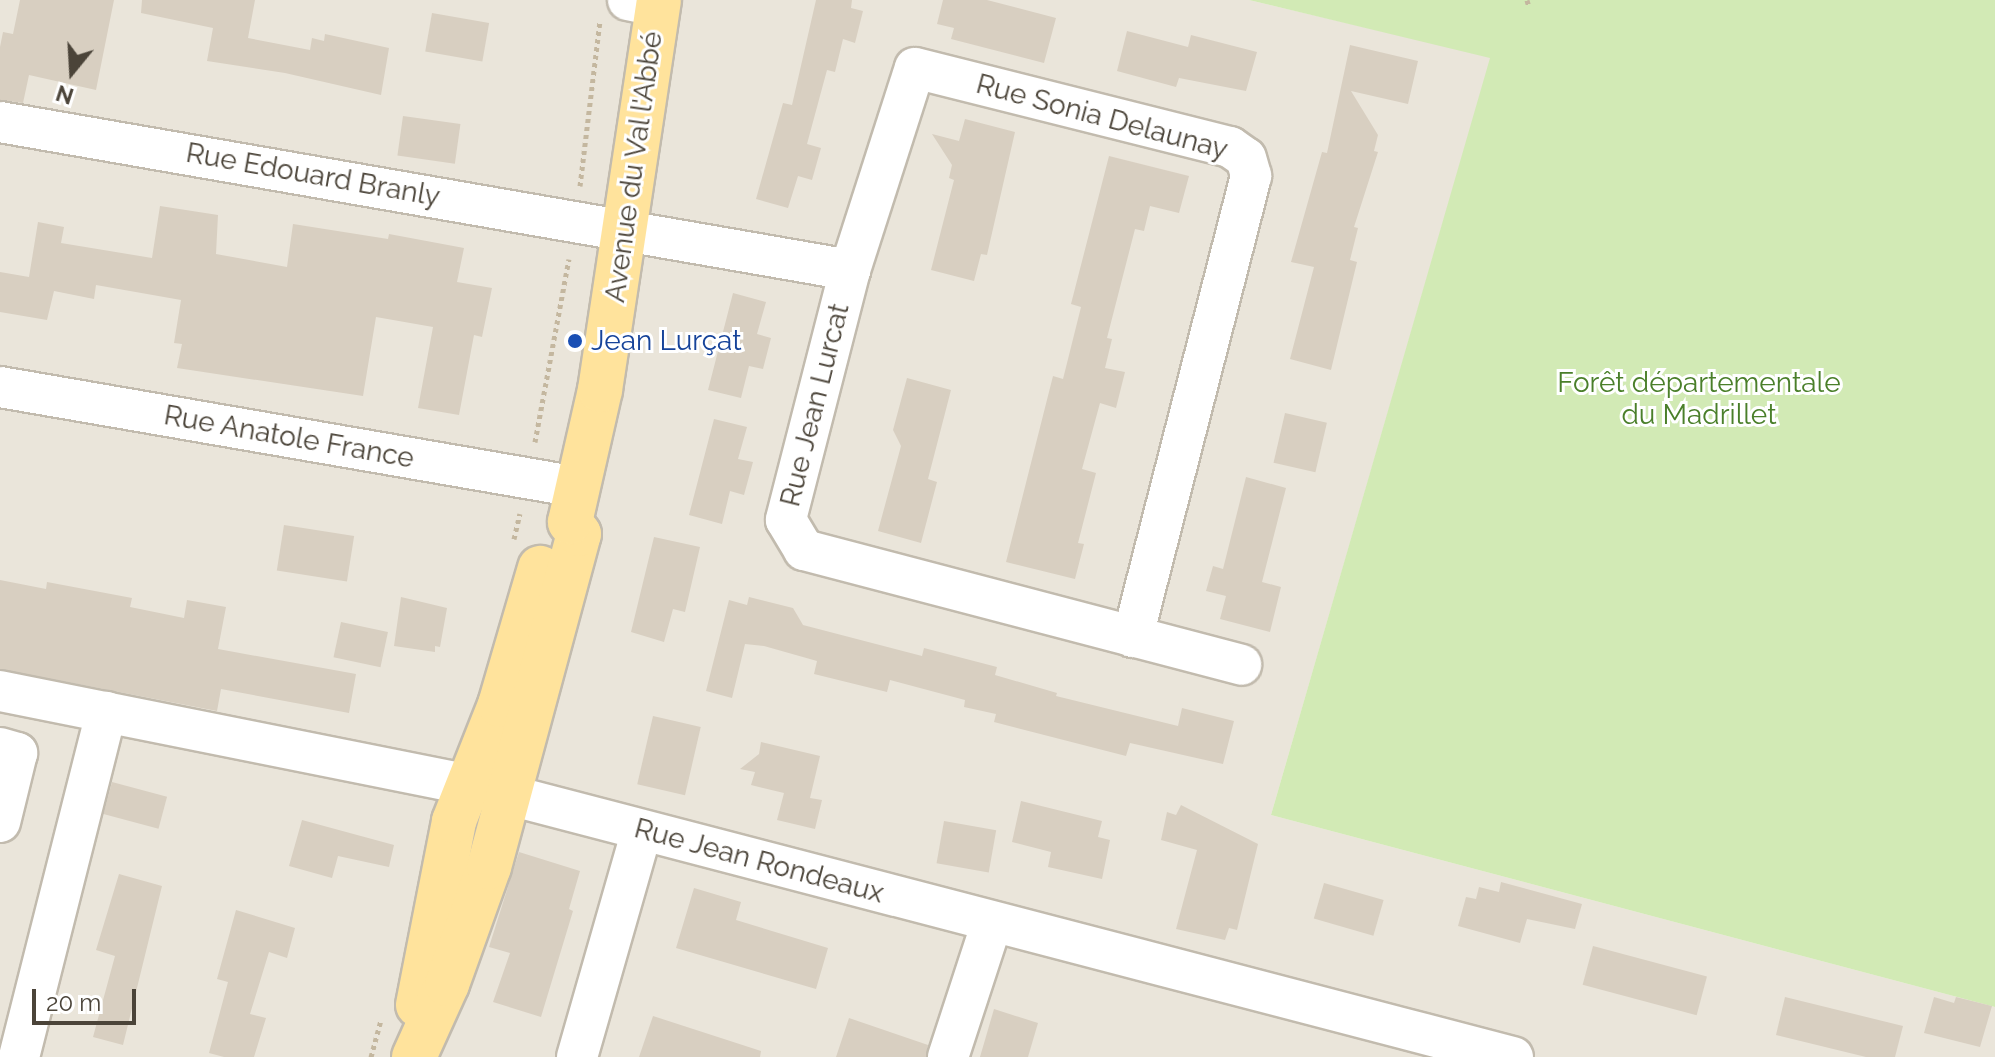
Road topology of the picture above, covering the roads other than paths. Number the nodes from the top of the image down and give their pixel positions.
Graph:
1 (648, 2) edge
2 (0, 122) edge
3 (626, 230) junction
4 (850, 270) junction
5 (0, 387) edge
6 (574, 504) junction
7 (1133, 637) junction
8 (1241, 665) dead end
9 (0, 691) edge
10 (106, 712) junction
11 (0, 748) edge
12 (467, 784) junction
13 (511, 796) junction
14 (0, 822) edge
15 (642, 831) junction
16 (992, 922) junction
17 (1460, 1050) edge
18 (415, 1054) edge
19 (19, 1057) edge
20 (577, 1057) edge
21 (948, 1057) edge
22 (1513, 1057) edge

1 - 3 main road, Avenue du Val l'Abbé
2 - 3 street, Rue Edouard Branly
3 - 4 street, Rue Jean Lurcat
3 - 6 main road, Avenue du Val l'Abbé
4 - 7 street, Rue Jean Lurcat
4 - 7 street, Rue Sonia Delaunay
5 - 6 street, Rue Anatole France
6 - 12 main road, Avenue du Val l'Abbé
6 - 13 main road, Avenue du Val l'Abbé
7 - 8 street, Rue Jean Lurcat
9 - 10 street, Rue Jean Rondeaux
10 - 12 street, Rue Jean Rondeaux
10 - 19 street
11 - 14 street
12 - 13 street, Rue Jean Rondeaux
12 - 18 main road
13 - 15 street, Rue Jean Rondeaux
13 - 18 main road
15 - 16 street, Rue Jean Rondeaux
15 - 20 street
16 - 17 street, Rue Jean Rondeaux
16 - 21 street
17 - 22 street, Rue Jean Rondeaux

